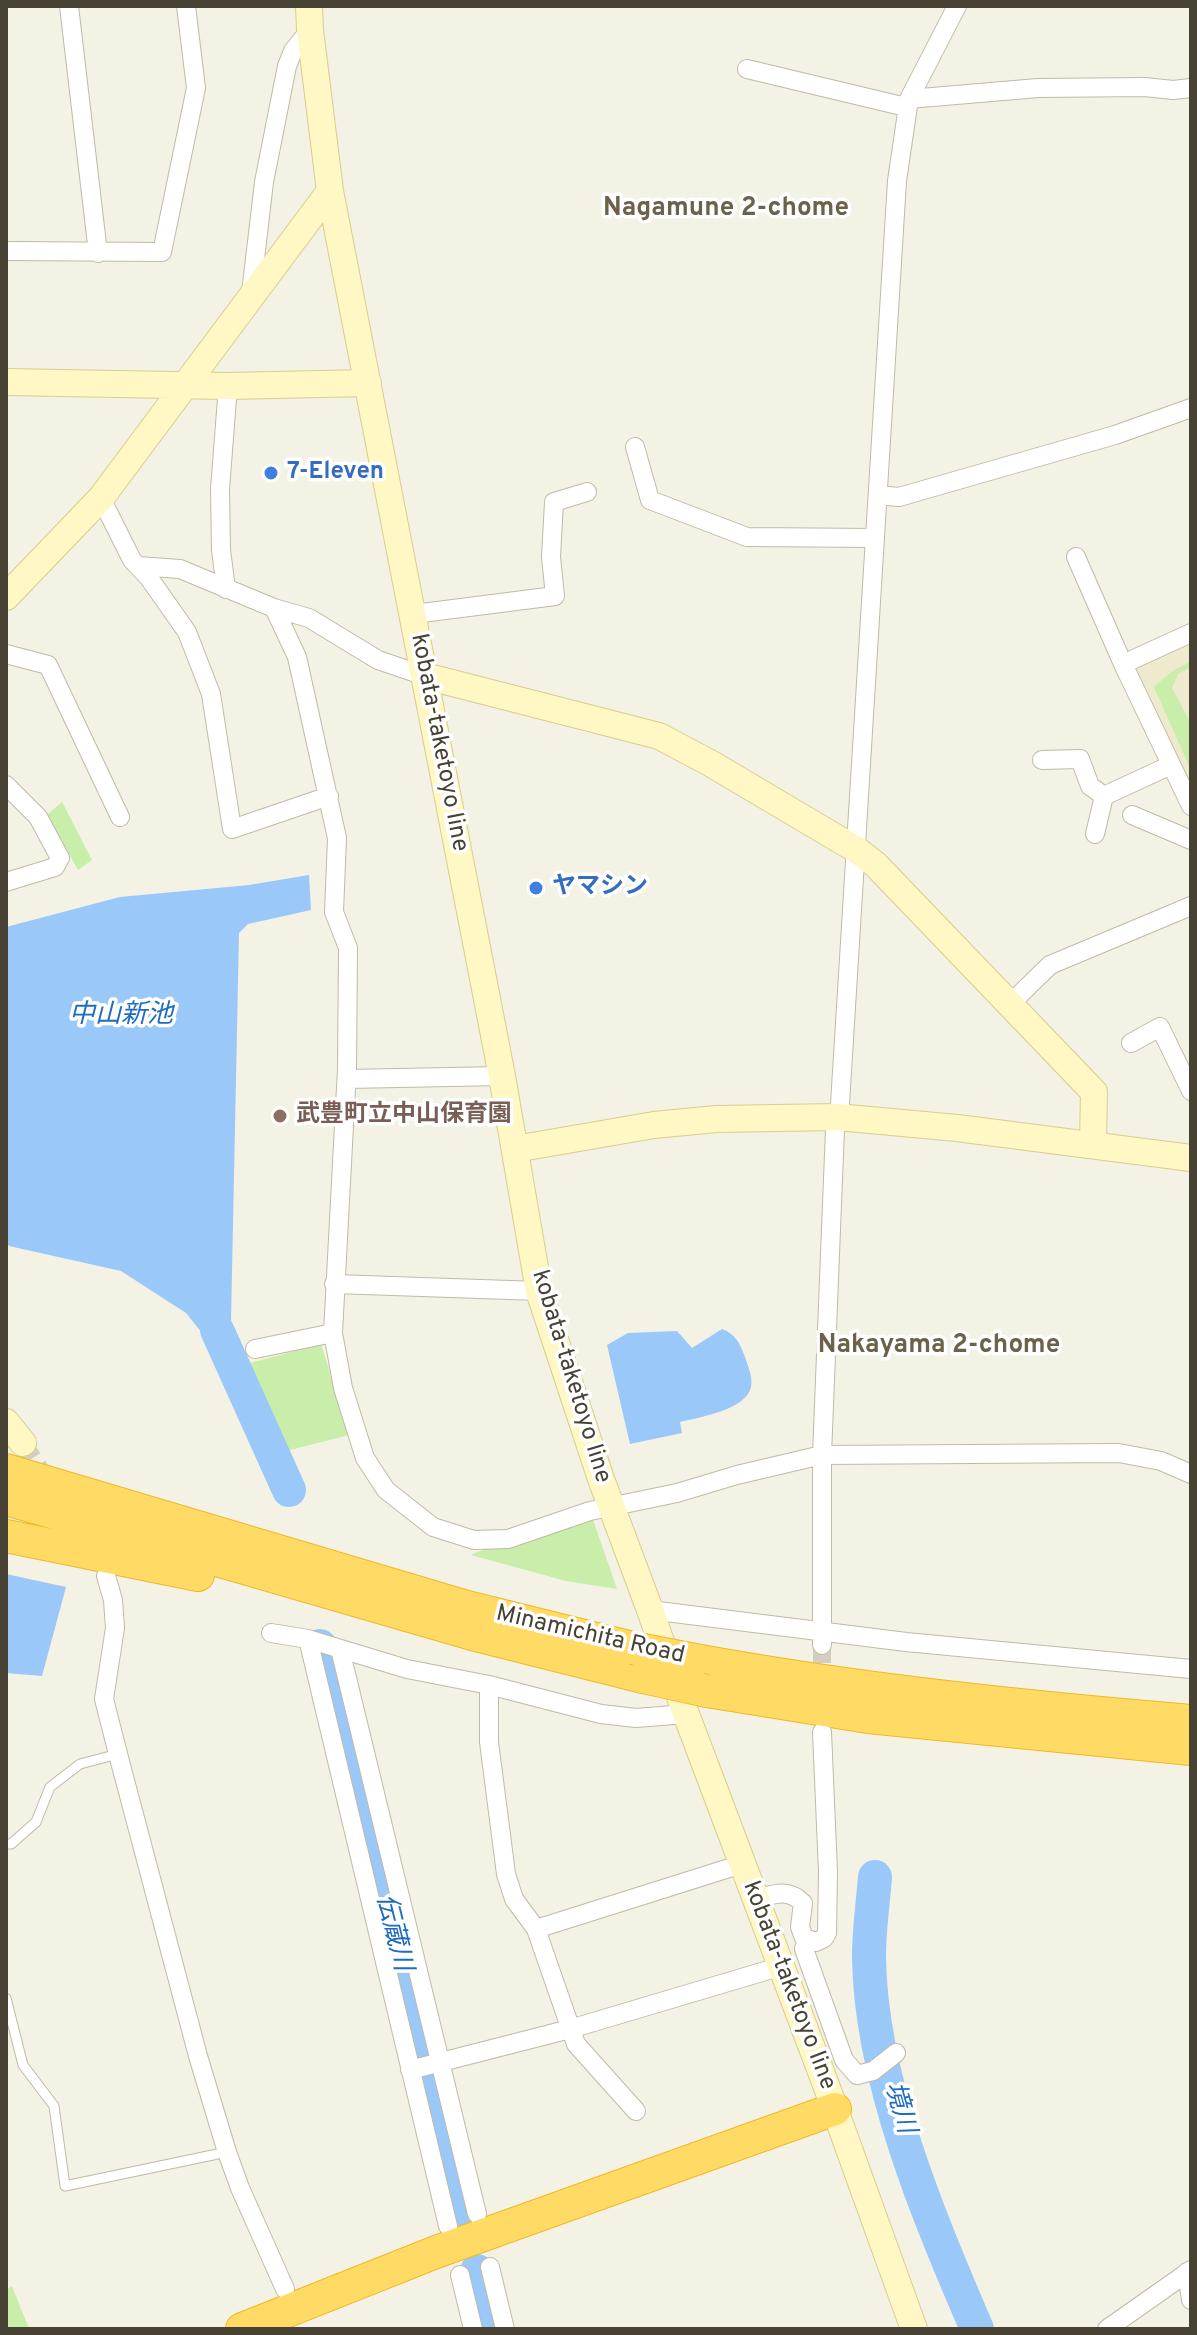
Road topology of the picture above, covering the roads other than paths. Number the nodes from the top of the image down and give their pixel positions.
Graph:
1 (69, 6) edge
2 (186, 6) edge
3 (957, 6) edge
4 (309, 18) edge
5 (747, 69) dead end
6 (1191, 88) edge
7 (908, 103) junction
8 (330, 191) junction
9 (6, 251) edge
10 (98, 253) junction
11 (250, 301) junction
12 (6, 382) edge
13 (368, 383) junction
14 (184, 385) junction
15 (228, 386) junction
16 (1191, 408) edge
17 (635, 447) dead end
18 (587, 492) dead end
19 (878, 495) junction
20 (101, 498) junction
21 (875, 538) junction
22 (1076, 557) dead end
23 (138, 566) junction
24 (226, 589) junction
25 (6, 597) edge
26 (274, 608) junction
27 (414, 614) junction
28 (1191, 633) edge
29 (6, 654) edge
30 (1123, 664) junction
31 (425, 676) junction
32 (1042, 760) dead end
33 (1171, 765) junction
34 (6, 785) edge
35 (329, 796) junction
36 (1104, 796) junction
37 (1191, 806) edge
38 (1132, 815) dead end
39 (120, 817) dead end
40 (1095, 834) dead end
41 (1191, 840) edge
42 (857, 850) junction
43 (6, 882) edge
44 (1191, 906) edge
45 (1010, 1004) junction
46 (1131, 1043) dead end
47 (502, 1076) junction
48 (347, 1079) junction
49 (1191, 1091) edge
50 (837, 1117) junction
51 (1093, 1144) junction
52 (515, 1149) junction
53 (1191, 1158) edge
54 (334, 1284) junction
55 (539, 1291) junction
56 (333, 1333) junction
57 (255, 1349) dead end
58 (6, 1422) edge
59 (15, 1450) edge
60 (822, 1455) junction
61 (6, 1470) edge
62 (1191, 1474) edge
63 (6, 1499) edge
64 (611, 1506) junction
65 (6, 1536) edge
66 (234, 1536) junction
67 (106, 1576) dead end
68 (650, 1610) junction
69 (424, 1620) junction
70 (271, 1633) dead end
71 (822, 1638) junction
72 (308, 1640) junction
73 (339, 1649) junction
74 (638, 1663) junction
75 (1191, 1669) edge
76 (489, 1685) junction
77 (696, 1702) junction
78 (1191, 1721) edge
79 (822, 1732) dead end
80 (1191, 1749) edge
81 (118, 1754) junction
82 (6, 1844) edge
83 (742, 1864) junction
84 (756, 1899) junction
85 (536, 1929) junction
86 (807, 1941) junction
87 (782, 1966) junction
88 (6, 1998) edge
89 (570, 2029) junction
90 (896, 2053) dead end
91 (440, 2062) junction
92 (410, 2070) junction
93 (636, 2111) dead end
94 (838, 2118) junction
95 (227, 2152) junction
96 (477, 2214) dead end
97 (448, 2226) dead end
98 (490, 2267) dead end
99 (1189, 2271) edge
100 (460, 2275) dead end
101 (285, 2289) dead end
102 (1191, 2300) edge
103 (242, 2329) edge
104 (284, 2329) edge
105 (473, 2329) edge
106 (505, 2329) edge
107 (914, 2329) edge
108 (1107, 2329) edge

1 - 10 street
2 - 10 street
3 - 7 street
4 - 8 street, kobata-taketoyo line
4 - 11 street
5 - 7 street
6 - 7 street
7 - 19 street
8 - 11 street
8 - 13 street, kobata-taketoyo line
9 - 10 street
11 - 14 street
12 - 14 street
13 - 15 street
13 - 27 street, kobata-taketoyo line
14 - 15 street
14 - 20 street
15 - 24 street
16 - 19 street
17 - 21 street
18 - 27 street
19 - 21 street
20 - 23 street
20 - 25 street
21 - 42 street
22 - 30 street
23 - 24 street
23 - 35 street
24 - 26 street
26 - 31 street
26 - 35 street
27 - 31 street, kobata-taketoyo line
28 - 30 street
29 - 39 street
30 - 33 street
31 - 42 street
31 - 47 street, kobata-taketoyo line
32 - 36 street
33 - 36 street
33 - 37 street
34 - 43 street
35 - 48 street
36 - 40 street
38 - 41 street
42 - 45 street
42 - 50 street
44 - 45 street
45 - 51 street
46 - 49 street
47 - 48 street
47 - 52 street, kobata-taketoyo line
48 - 54 street
50 - 51 street
50 - 52 street
50 - 60 street
51 - 53 street
52 - 55 street, kobata-taketoyo line
54 - 55 street
54 - 56 street
55 - 64 street, kobata-taketoyo line
56 - 57 street
56 - 64 street
58 - 59 street
59 - 66 highway
60 - 62 street
60 - 64 street
60 - 71 street
61 - 66 highway, Minamichita Road
63 - 69 highway, Minamichita Road
64 - 68 street, kobata-taketoyo line
65 - 69 highway
66 - 74 highway, Minamichita Road
67 - 81 street
68 - 71 street
68 - 77 street, kobata-taketoyo line
69 - 74 highway, Minamichita Road
70 - 72 street
71 - 75 street
72 - 73 street
72 - 92 street
73 - 76 street
73 - 91 street
74 - 77 highway, Minamichita Road, bridge
74 - 78 highway, Minamichita Road, bridge
76 - 77 street
76 - 85 street
77 - 80 highway, Minamichita Road
77 - 83 street, kobata-taketoyo line
79 - 86 street
81 - 82 lane
81 - 95 street
83 - 84 street, kobata-taketoyo line
83 - 85 street
84 - 86 street
84 - 87 street, kobata-taketoyo line
85 - 89 street
86 - 90 street
87 - 89 street
87 - 94 street, kobata-taketoyo line
88 - 95 lane
89 - 91 street
89 - 93 street
91 - 92 street
91 - 96 street
92 - 97 street
94 - 103 highway
94 - 104 highway
94 - 107 street, kobata-taketoyo line
95 - 101 street
98 - 106 street
99 - 102 street
99 - 108 street
100 - 105 street

